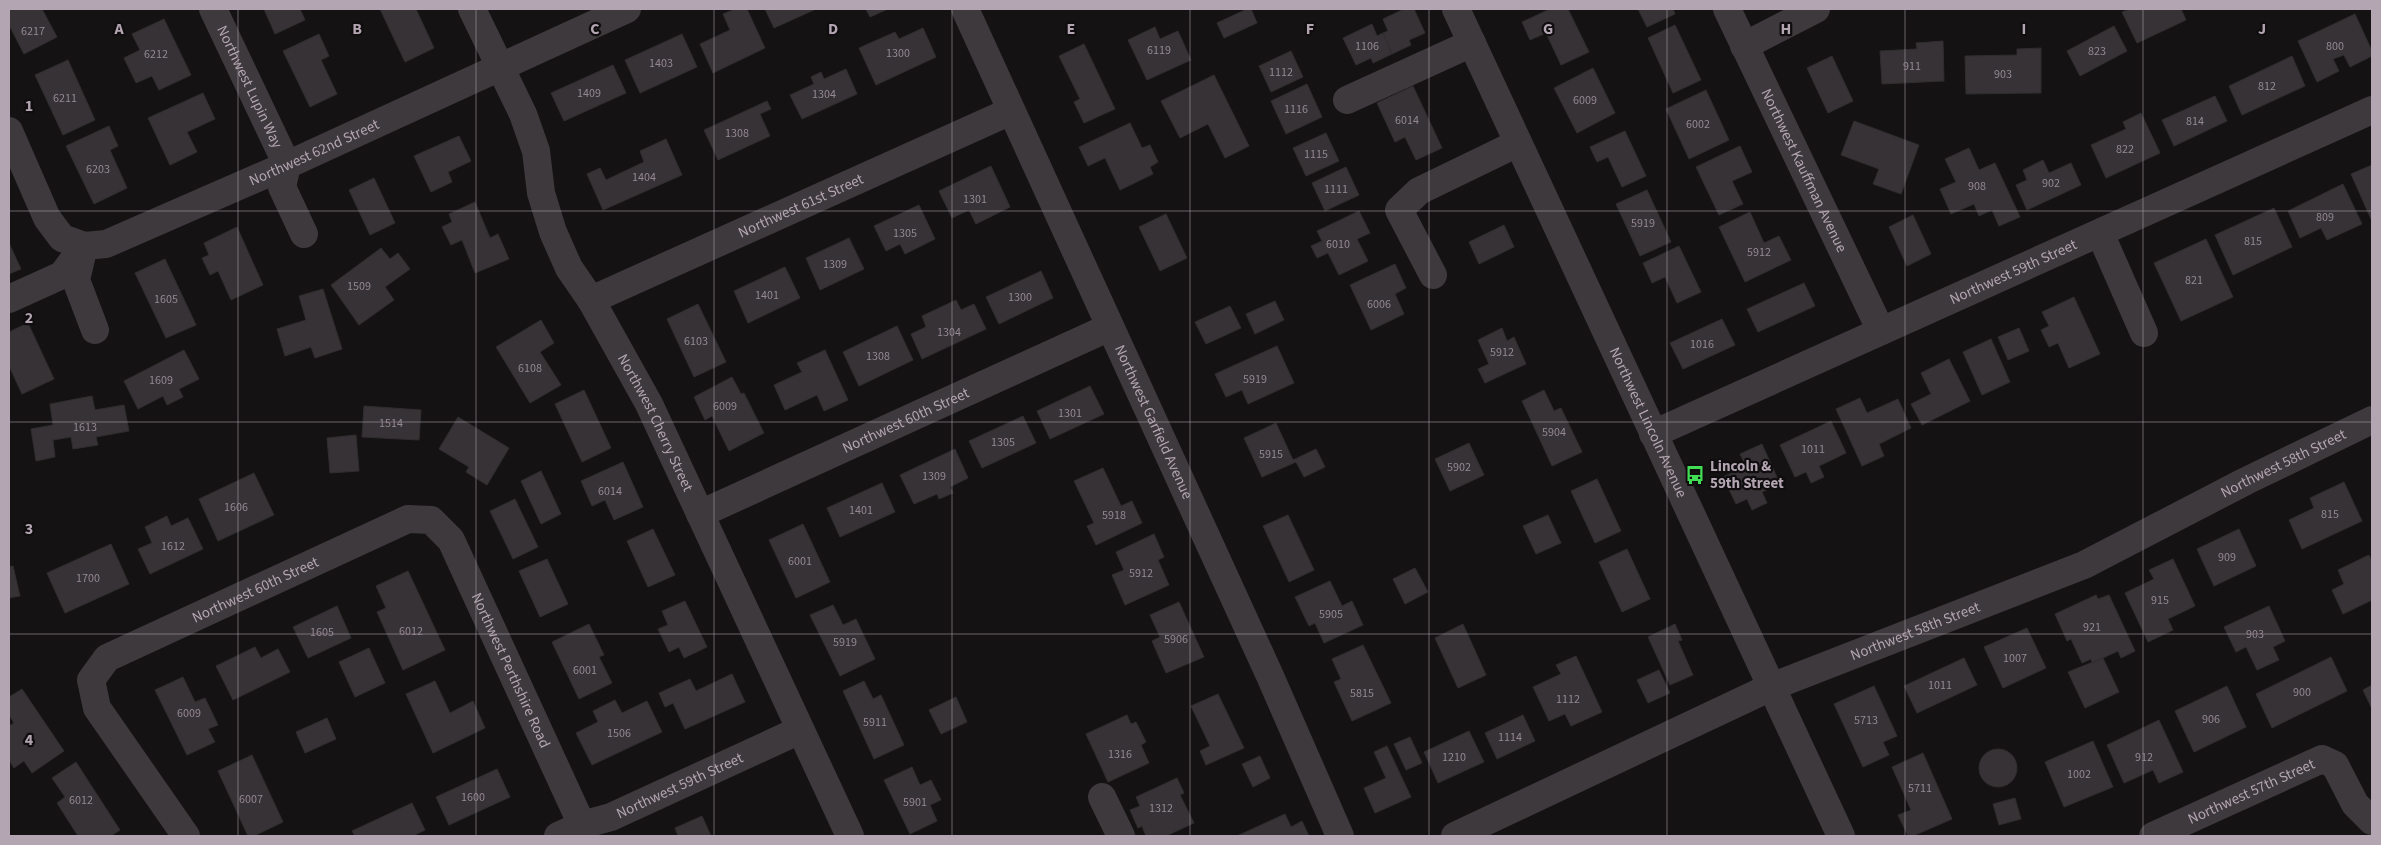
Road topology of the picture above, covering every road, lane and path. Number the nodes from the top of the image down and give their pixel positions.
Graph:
1 (213, 9) edge
2 (472, 9) edge
3 (627, 9) edge
4 (965, 9) edge
5 (1456, 9) edge
6 (1727, 9) edge
7 (1816, 9) edge
8 (1472, 43) junction
9 (1744, 46) junction
10 (500, 68) junction
11 (1347, 100) dead end
12 (2372, 110) edge
13 (1011, 112) junction
14 (9, 131) edge
15 (1518, 143) junction
16 (15, 160) edge
17 (287, 165) junction
18 (2100, 233) junction
19 (304, 234) dead end
20 (84, 246) junction
21 (1433, 275) dead end
22 (9, 298) edge
23 (591, 300) junction
24 (1110, 327) junction
25 (95, 330) dead end
26 (1881, 331) junction
27 (2144, 333) dead end
28 (2372, 420) edge
29 (1653, 434) junction
30 (700, 514) junction
31 (431, 520) joint
32 (1771, 687) junction
33 (800, 730) junction
34 (1102, 797) dead end
35 (2372, 821) edge
36 (615, 826) edge
37 (2191, 828) edge
38 (570, 831) edge
39 (186, 836) edge
40 (850, 836) edge
41 (1121, 836) edge
42 (1340, 836) edge
43 (1455, 836) edge
44 (1841, 836) edge
45 (2153, 836) edge

1 - 17 street, Northwest Lupin Way
2 - 10 street, Northwest Cherry Street
3 - 10 street, Northwest 62nd Street
4 - 13 street, Northwest Garfield Avenue
5 - 8 street, Northwest Lincoln Avenue
6 - 9 street, Northwest Kauffman Avenue
7 - 9 street
8 - 11 street
8 - 15 street, Northwest Lincoln Avenue
9 - 26 street, Northwest Kauffman Avenue
10 - 17 street, Northwest 62nd Street
10 - 23 street, Northwest Cherry Street
12 - 18 street, Northwest 59th Street
13 - 23 street, Northwest 61st Street
13 - 24 street, Northwest Garfield Avenue
14 - 16 street
15 - 21 street
15 - 29 street, Northwest Lincoln Avenue
16 - 20 street
17 - 19 street
17 - 20 street, Northwest 62nd Street
18 - 26 street, Northwest 59th Street
18 - 27 street
20 - 22 street
20 - 25 street
23 - 30 street, Northwest Cherry Street
24 - 30 street, Northwest 60th Street
24 - 42 street, Northwest Garfield Avenue
26 - 29 street, Northwest 59th Street
28 - 32 street, Northwest 58th Street
29 - 32 street, Northwest Lincoln Avenue
30 - 33 street, Northwest Cherry Street
31 - 38 street, Northwest Perthshire Road
31 - 39 street, Northwest 60th Street
32 - 43 street, Northwest 58th Street
32 - 44 street, Northwest Lincoln Avenue
33 - 36 street, Northwest 59th Street
33 - 40 street, Northwest Cherry Street
34 - 41 street
35 - 37 street, Northwest 57th Street
36 - 38 street, Northwest 59th Street
37 - 45 street, Northwest 57th Street

